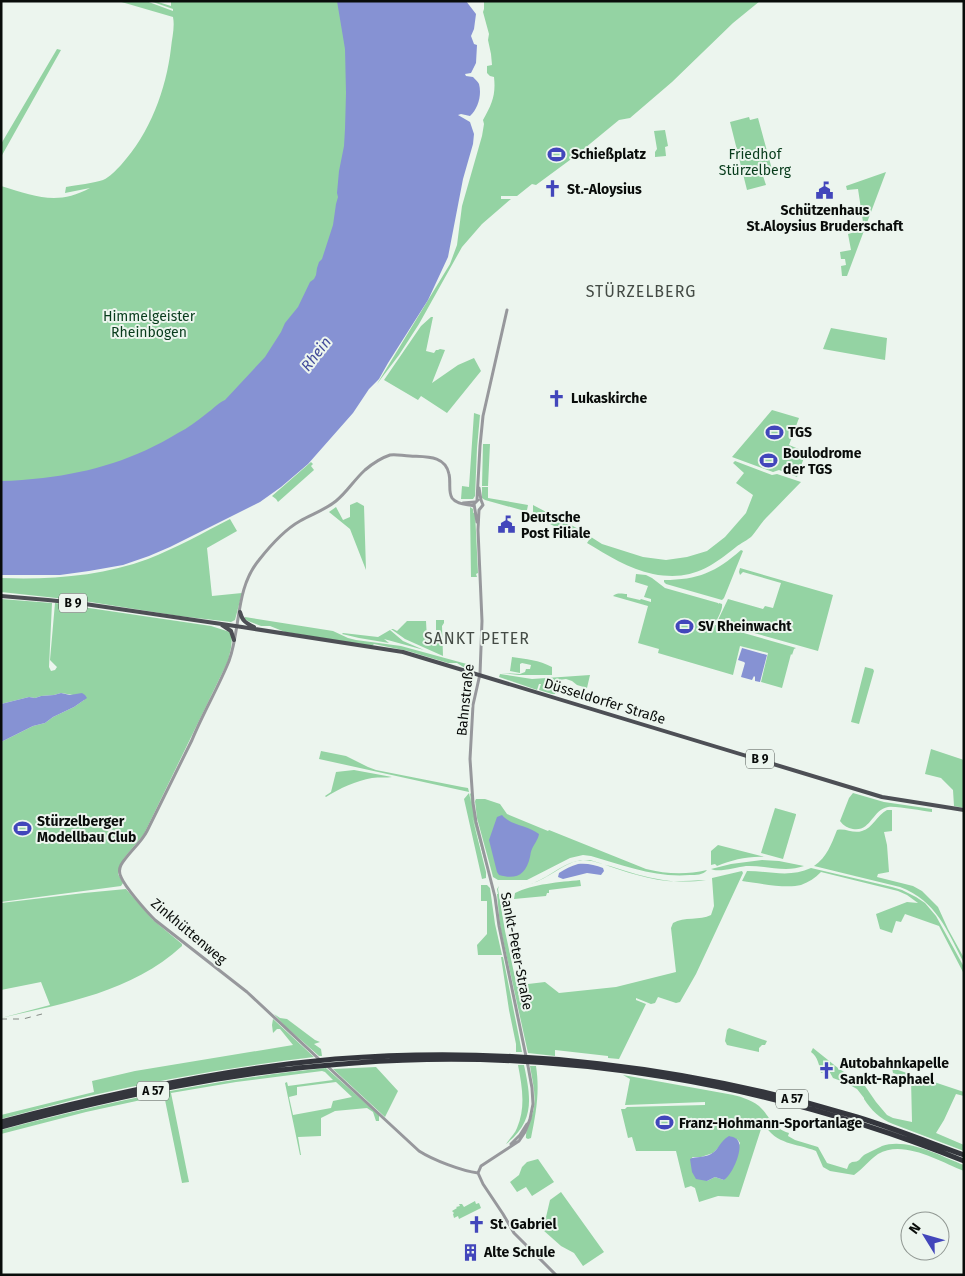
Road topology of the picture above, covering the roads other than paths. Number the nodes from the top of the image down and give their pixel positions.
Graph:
1 (507, 310) dead end
2 (477, 504) junction
3 (1, 596) edge
4 (240, 612) junction
5 (217, 623) junction
6 (237, 626) junction
7 (259, 629) junction
8 (234, 640) junction
9 (480, 674) junction
10 (472, 788) joint
11 (964, 810) edge
12 (1, 1122) edge
13 (1, 1127) edge
14 (964, 1155) edge
15 (964, 1161) edge
16 (478, 1172) junction
17 (556, 1275) edge

1 - 2 street, Bahnstraße
2 - 4 street, Zinkhüttenweg
2 - 9 street, Bahnstraße
3 - 5 main road, B 9
4 - 6 street, Zinkhüttenweg
4 - 7 main road
5 - 6 main road, B 9
5 - 8 main road
6 - 7 main road, Düsseldorfer Straße / B 9
6 - 8 street, Zinkhüttenweg
7 - 9 main road, Düsseldorfer Straße / B 9
8 - 16 street, Zinkhüttenweg
9 - 10 street, Bahnstraße
9 - 11 main road, Düsseldorfer Straße / B 9
10 - 16 street, Sankt-Peter-Straße
12 - 14 highway, A 57
13 - 15 highway, A 57
16 - 17 street

